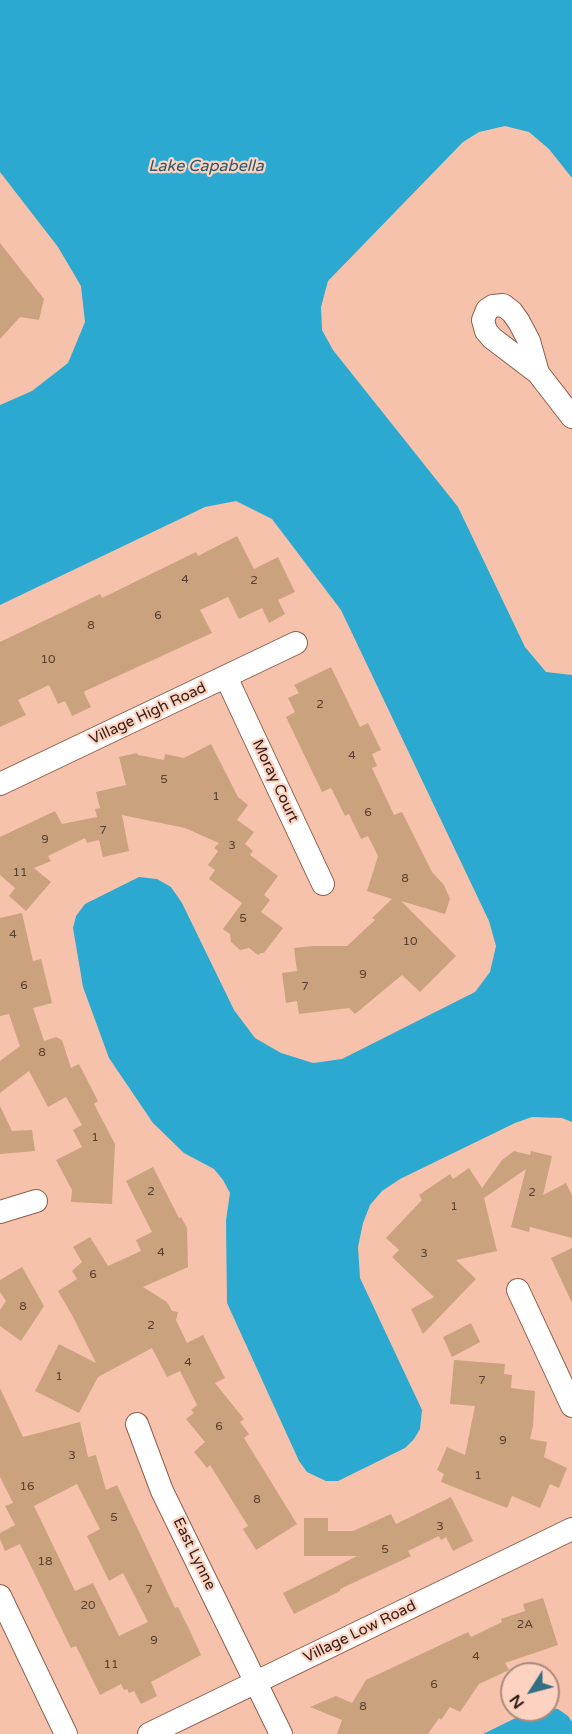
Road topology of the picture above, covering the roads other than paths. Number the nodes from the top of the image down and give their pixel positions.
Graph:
1 (538, 373) dead end
2 (572, 417) edge
3 (296, 643) dead end
4 (226, 677) junction
5 (0, 784) edge
6 (323, 884) dead end
7 (36, 1201) dead end
8 (0, 1212) edge
9 (518, 1290) dead end
10 (572, 1406) edge
11 (137, 1424) dead end
12 (572, 1529) edge
13 (0, 1596) edge
14 (256, 1683) junction
15 (66, 1734) edge
16 (148, 1734) edge
17 (281, 1734) edge

1 - 2 street
3 - 4 street, Village High Road
4 - 5 street, Village High Road
4 - 6 street, Moray Court
7 - 8 street
9 - 10 street
11 - 14 street, East Lynne
12 - 14 street, Village Low Road
13 - 15 street
14 - 16 street, Village Low Road
14 - 17 street, East Lynne

